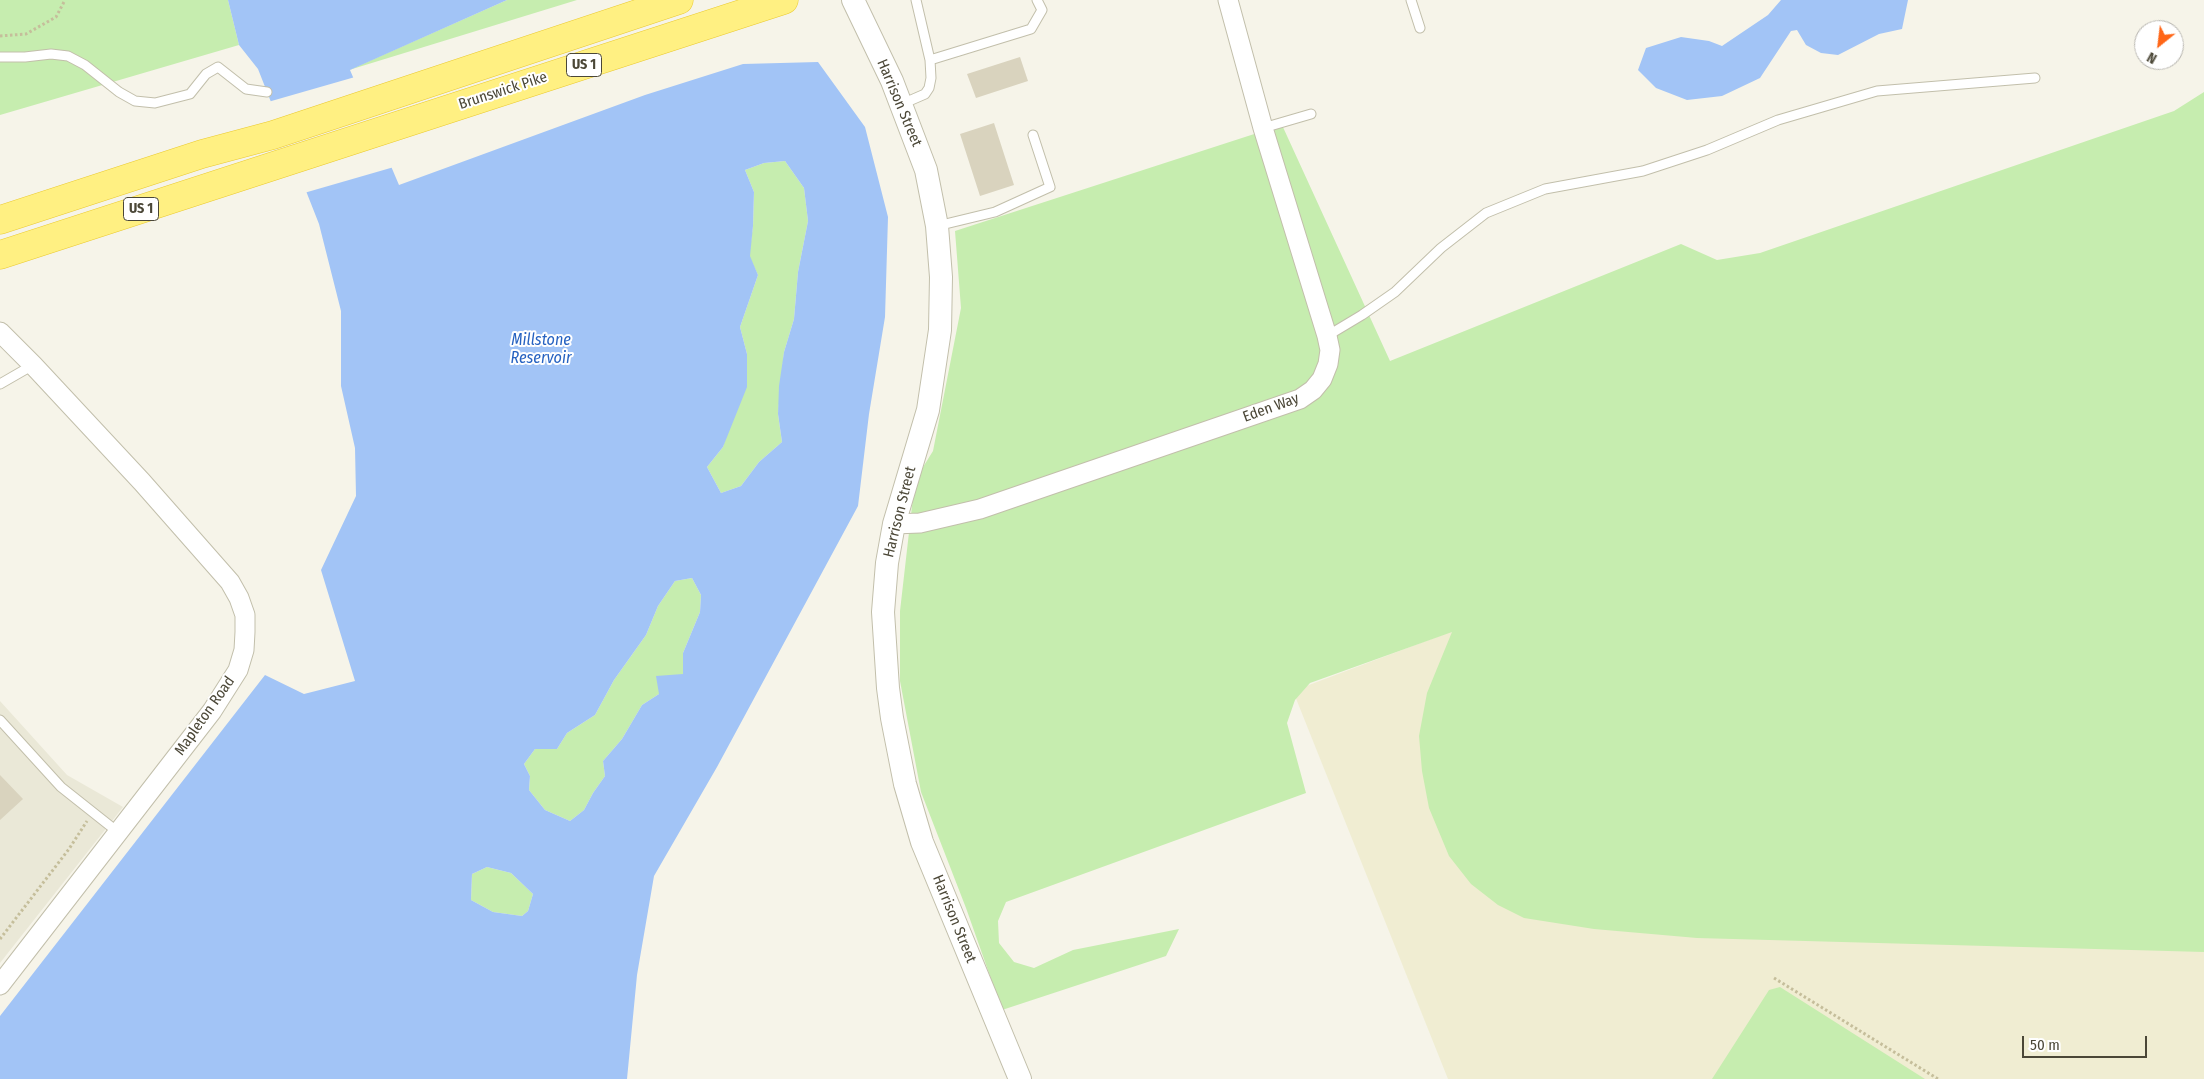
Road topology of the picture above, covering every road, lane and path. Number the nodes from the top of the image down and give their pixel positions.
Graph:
1 (66, 0) edge
2 (679, 0) edge
3 (784, 0) edge
4 (853, 0) edge
5 (916, 0) edge
6 (1037, 0) edge
7 (1228, 0) edge
8 (1411, 0) edge
9 (1420, 28) dead end
10 (0, 36) edge
11 (0, 57) edge
12 (930, 60) junction
13 (2035, 78) dead end
14 (267, 92) dead end
15 (901, 104) junction
16 (1311, 114) dead end
17 (1263, 128) junction
18 (1033, 135) dead end
19 (0, 220) edge
20 (937, 226) junction
21 (11, 251) edge
22 (0, 272) edge
23 (0, 332) edge
24 (1327, 336) junction
25 (34, 364) junction
26 (0, 384) edge
27 (894, 524) junction
28 (0, 720) edge
29 (91, 811) junction
30 (119, 833) junction
31 (0, 939) edge
32 (1774, 978) dead end
33 (0, 985) edge
34 (1020, 1079) edge
35 (1938, 1079) edge

1 - 10 path
2 - 19 highway, Brunswick Pike / US 1
3 - 21 highway, Brunswick Pike / US 1
4 - 15 street, Harrison Street
5 - 12 lane
6 - 12 lane
7 - 17 street, Eden Way
8 - 9 lane
11 - 14 lane
12 - 15 lane
13 - 24 lane
15 - 20 street, Harrison Street
16 - 17 lane
17 - 24 street, Eden Way
18 - 20 lane
20 - 27 street, Harrison Street
21 - 22 highway
23 - 25 street, Mapleton Road
24 - 27 street, Eden Way
25 - 26 lane
25 - 30 street, Mapleton Road
27 - 34 street, Harrison Street
28 - 29 lane
29 - 30 lane
29 - 31 path
30 - 33 street, Mapleton Road
32 - 35 path

